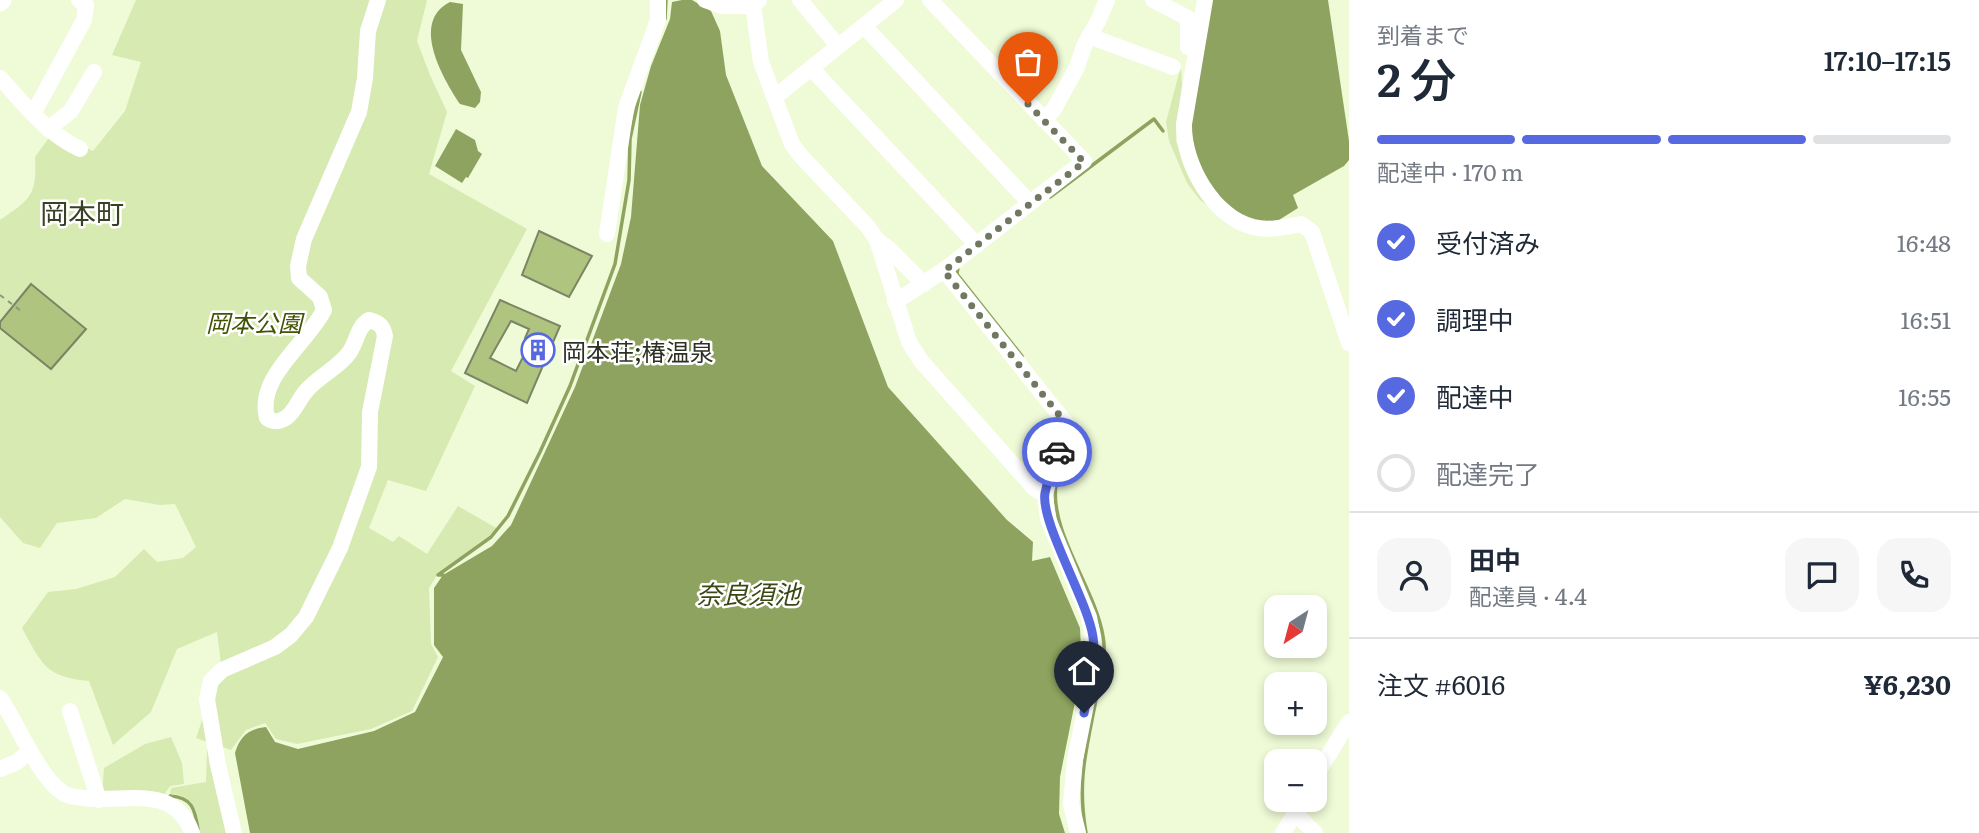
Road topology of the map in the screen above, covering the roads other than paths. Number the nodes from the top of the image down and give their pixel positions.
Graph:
1 (79, 0) edge
2 (378, 0) edge
3 (659, 0) edge
4 (705, 0) edge
5 (800, 0) edge
6 (896, 0) edge
7 (930, 0) edge
8 (1107, 0) edge
9 (1153, 0) edge
10 (1205, 0) edge
11 (756, 3) edge
12 (864, 26) junction
13 (1089, 36) junction
14 (838, 46) junction
15 (1173, 67) dead end
16 (811, 68) junction
17 (94, 72) dead end
18 (1191, 77) junction
19 (0, 78) edge
20 (774, 95) junction
21 (33, 114) junction
22 (1044, 120) junction
23 (48, 129) junction
24 (80, 149) dead end
25 (1030, 203) junction
26 (607, 234) dead end
27 (877, 240) junction
28 (977, 245) junction
29 (944, 271) junction
30 (924, 284) junction
31 (895, 302) junction
32 (1349, 343) edge
33 (1045, 495) junction
34 (0, 698) edge
35 (70, 711) dead end
36 (1349, 722) edge
37 (30, 751) junction
38 (1327, 757) edge
39 (0, 769) edge
40 (99, 800) junction
41 (1297, 812) edge
42 (1303, 812) edge
43 (192, 833) edge
44 (234, 833) edge
45 (1078, 833) edge
46 (1283, 833) edge
47 (1315, 833) edge

1 - 21 street
2 - 44 street
3 - 26 street
4 - 11 street
5 - 14 street
6 - 12 street
7 - 22 street
8 - 13 street
9 - 18 street
10 - 18 street
11 - 20 street
12 - 14 street
12 - 25 street
13 - 15 street
13 - 22 street
14 - 16 street
16 - 20 street
16 - 28 street
17 - 23 street
18 - 32 street
19 - 21 street
20 - 27 street
21 - 23 street
22 - 25 street
23 - 24 street
25 - 28 street
27 - 30 street
27 - 31 street
28 - 29 street
29 - 30 street
29 - 33 street
30 - 31 street
31 - 33 street
33 - 45 street
34 - 37 street
35 - 40 street
36 - 38 street
37 - 39 street
37 - 40 street
40 - 43 street
41 - 46 street
42 - 47 street

